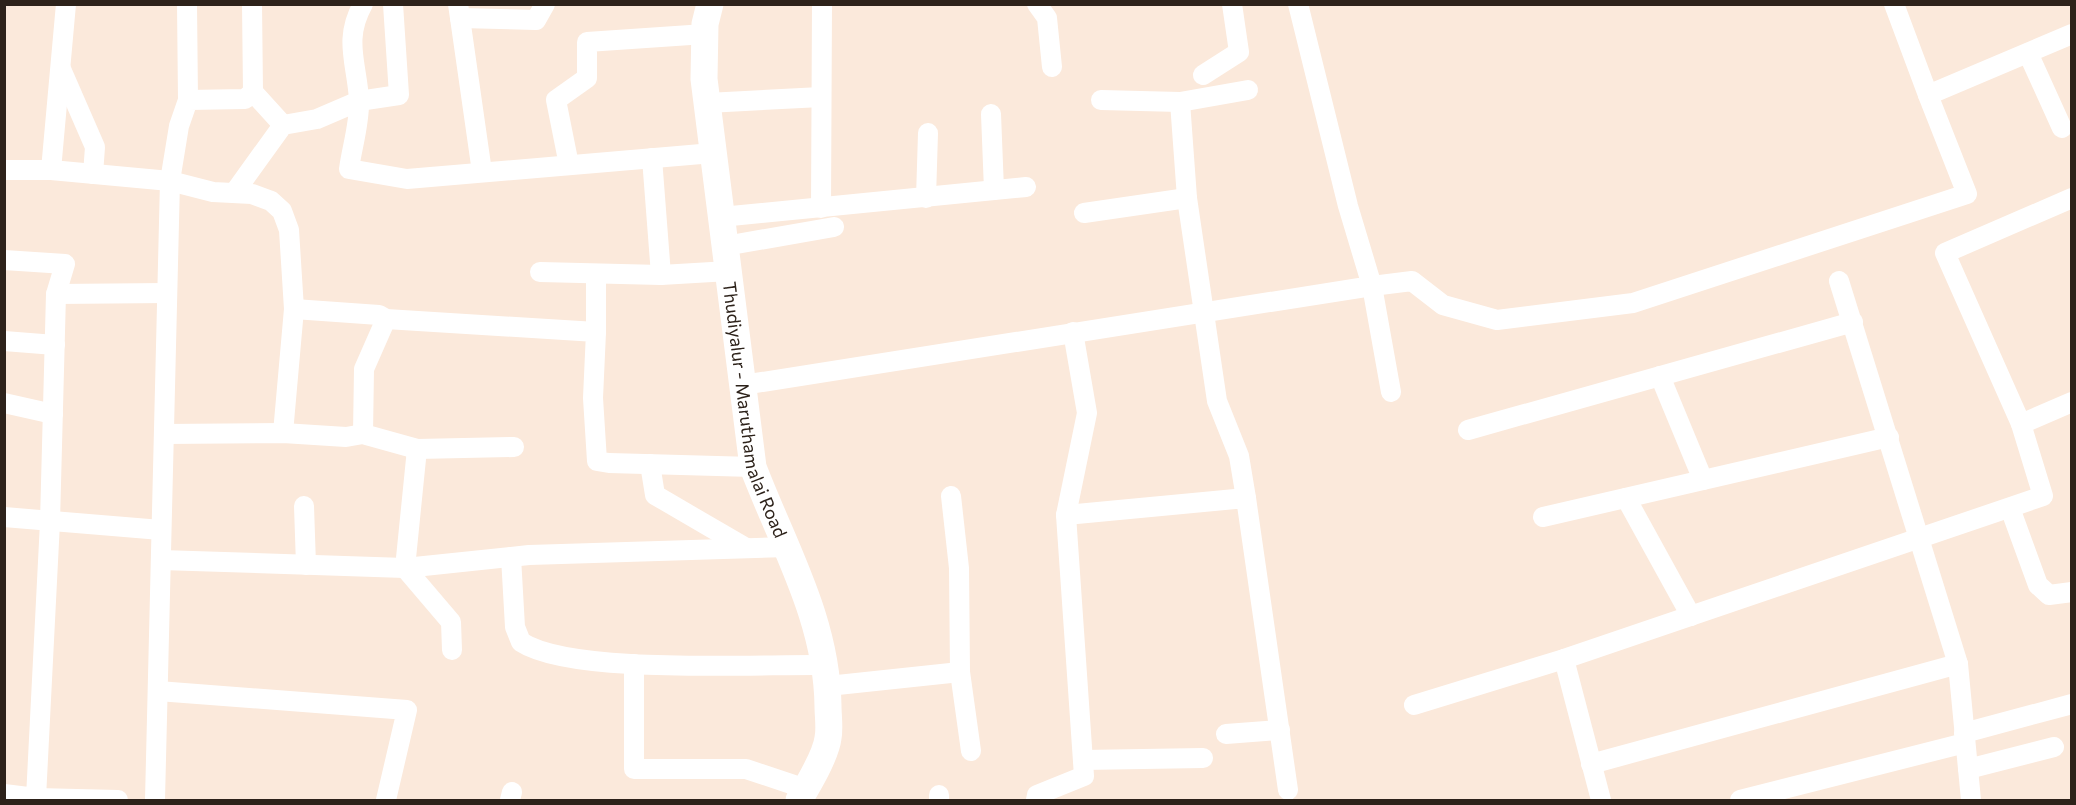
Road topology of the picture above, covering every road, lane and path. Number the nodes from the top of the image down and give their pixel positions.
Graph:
1 (66, 4) edge
2 (187, 4) edge
3 (252, 4) edge
4 (363, 4) edge
5 (393, 4) edge
6 (545, 4) edge
7 (710, 4) edge
8 (822, 4) edge
9 (1037, 4) edge
10 (1232, 4) edge
11 (1298, 4) edge
12 (1894, 4) edge
13 (459, 11) edge
14 (705, 34) junction
15 (2072, 34) edge
16 (2028, 53) junction
17 (60, 66) junction
18 (1052, 67) dead end
19 (1203, 75) dead end
20 (1248, 90) dead end
21 (253, 92) junction
22 (1928, 95) junction
23 (821, 97) junction
24 (188, 100) junction
25 (1101, 100) dead end
26 (359, 101) junction
27 (1180, 102) junction
28 (707, 103) junction
29 (991, 114) dead end
30 (283, 125) junction
31 (2062, 128) dead end
32 (928, 133) dead end
33 (714, 153) junction
34 (652, 158) junction
35 (570, 165) junction
36 (4, 170) edge
37 (51, 170) junction
38 (482, 172) junction
39 (93, 174) junction
40 (170, 181) junction
41 (1026, 187) dead end
42 (994, 190) junction
43 (234, 193) junction
44 (926, 198) junction
45 (1187, 198) junction
46 (2072, 198) edge
47 (820, 208) junction
48 (1084, 213) dead end
49 (722, 217) junction
50 (834, 227) dead end
51 (727, 259) junction
52 (4, 260) edge
53 (540, 272) dead end
54 (596, 274) junction
55 (662, 275) junction
56 (1839, 280) dead end
57 (1372, 286) junction
58 (167, 293) junction
59 (56, 294) junction
60 (294, 309) junction
61 (1204, 312) junction
62 (386, 319) junction
63 (1853, 322) junction
64 (596, 332) junction
65 (1073, 332) junction
66 (4, 341) edge
67 (55, 345) junction
68 (1660, 376) junction
69 (743, 385) junction
70 (1390, 392) dead end
71 (2072, 402) edge
72 (4, 403) edge
73 (53, 414) junction
74 (2021, 424) junction
75 (1468, 430) dead end
76 (283, 433) junction
77 (164, 434) junction
78 (363, 434) junction
79 (1889, 437) junction
80 (514, 447) dead end
81 (417, 449) junction
82 (650, 464) junction
83 (753, 467) junction
84 (1703, 480) junction
85 (951, 496) dead end
86 (1246, 498) junction
87 (1626, 498) junction
88 (304, 506) dead end
89 (2010, 507) junction
90 (1066, 515) junction
91 (4, 517) edge
92 (1543, 518) dead end
93 (50, 522) junction
94 (161, 530) junction
95 (1921, 538) junction
96 (787, 547) junction
97 (746, 548) junction
98 (511, 557) junction
99 (161, 560) junction
100 (306, 565) junction
101 (405, 568) junction
102 (2072, 592) edge
103 (1691, 616) junction
104 (452, 650) dead end
105 (1564, 659) junction
106 (634, 663) junction
107 (1958, 663) junction
108 (960, 672) junction
109 (826, 675) junction
110 (158, 691) junction
111 (2072, 704) edge
112 (1414, 705) dead end
113 (1280, 730) junction
114 (1226, 734) dead end
115 (1965, 738) junction
116 (2054, 747) dead end
117 (970, 751) dead end
118 (1203, 758) dead end
119 (1083, 760) junction
120 (1592, 764) junction
121 (1968, 769) junction
122 (1288, 790) dead end
123 (4, 794) edge
124 (802, 795) edge
125 (36, 799) edge
126 (118, 801) edge
127 (155, 801) edge
128 (386, 801) edge
129 (1036, 801) edge
130 (1601, 801) edge
131 (1740, 801) edge
132 (1971, 801) edge

1 - 17 street
2 - 24 street
3 - 21 street
4 - 26 street
5 - 26 street
6 - 13 street
7 - 14 main road, Thudiyalur - Maruthamalai Road
8 - 23 street
9 - 18 street
10 - 19 street
11 - 57 street
12 - 22 street
13 - 38 street
14 - 28 main road, Thudiyalur - Maruthamalai Road
14 - 35 street
15 - 16 street
16 - 22 street
16 - 31 street
17 - 37 street
17 - 39 street
20 - 27 street
21 - 24 street
21 - 30 street
22 - 57 street
23 - 28 street
23 - 47 street
24 - 40 street
25 - 27 street
26 - 30 street
26 - 38 street
27 - 45 street
28 - 33 main road, Thudiyalur - Maruthamalai Road
29 - 42 street
30 - 43 street
32 - 44 street
33 - 34 street
33 - 49 main road, Thudiyalur - Maruthamalai Road
34 - 35 street
34 - 55 street
35 - 38 street
36 - 37 street
37 - 39 street
39 - 40 street
40 - 43 street
40 - 58 street
41 - 42 street
42 - 44 street
43 - 60 street
44 - 47 street
45 - 48 street
45 - 61 street
46 - 74 street
47 - 49 street
49 - 51 main road, Thudiyalur - Maruthamalai Road
50 - 51 street
51 - 55 street
51 - 69 main road, Thudiyalur - Maruthamalai Road
52 - 59 street
53 - 54 street
54 - 55 street
54 - 64 street
56 - 63 street
57 - 61 street
57 - 70 street
58 - 59 street
58 - 77 street
59 - 67 street
60 - 62 street
60 - 76 street
61 - 65 street
61 - 86 street
62 - 64 street
62 - 78 street
63 - 68 street
63 - 79 street
64 - 82 street
65 - 69 street
65 - 90 street
66 - 67 street
67 - 73 street
68 - 75 street
68 - 84 street
69 - 83 main road, Thudiyalur - Maruthamalai Road
71 - 74 street
72 - 73 street
73 - 93 street
74 - 89 street
76 - 77 street
76 - 78 street
77 - 94 street
78 - 81 street
79 - 84 street
79 - 95 street
80 - 81 street
81 - 101 street
82 - 83 street
82 - 97 street
83 - 96 main road, Thudiyalur - Maruthamalai Road
84 - 87 street
85 - 108 street
86 - 90 street
86 - 113 street
87 - 92 street
87 - 103 street
88 - 100 street
89 - 95 street
89 - 102 street
90 - 119 street
91 - 93 street
93 - 94 street
93 - 125 street
94 - 99 street
95 - 103 street
95 - 107 street
96 - 97 street
96 - 109 main road, Thudiyalur - Maruthamalai Road
97 - 98 street
98 - 101 street
98 - 106 street
99 - 100 street
99 - 110 street
100 - 101 street
101 - 104 street
103 - 105 street
105 - 112 street
105 - 120 street
106 - 109 street
106 - 124 street
107 - 115 street
107 - 120 street
108 - 109 street
108 - 117 street
109 - 124 main road, Thudiyalur - Maruthamalai Road
110 - 127 street
110 - 128 street
111 - 115 street
113 - 114 street
113 - 122 street
115 - 121 street
115 - 131 street
116 - 121 street
118 - 119 street
119 - 129 street
120 - 130 street
121 - 132 street
123 - 125 street
125 - 126 street

